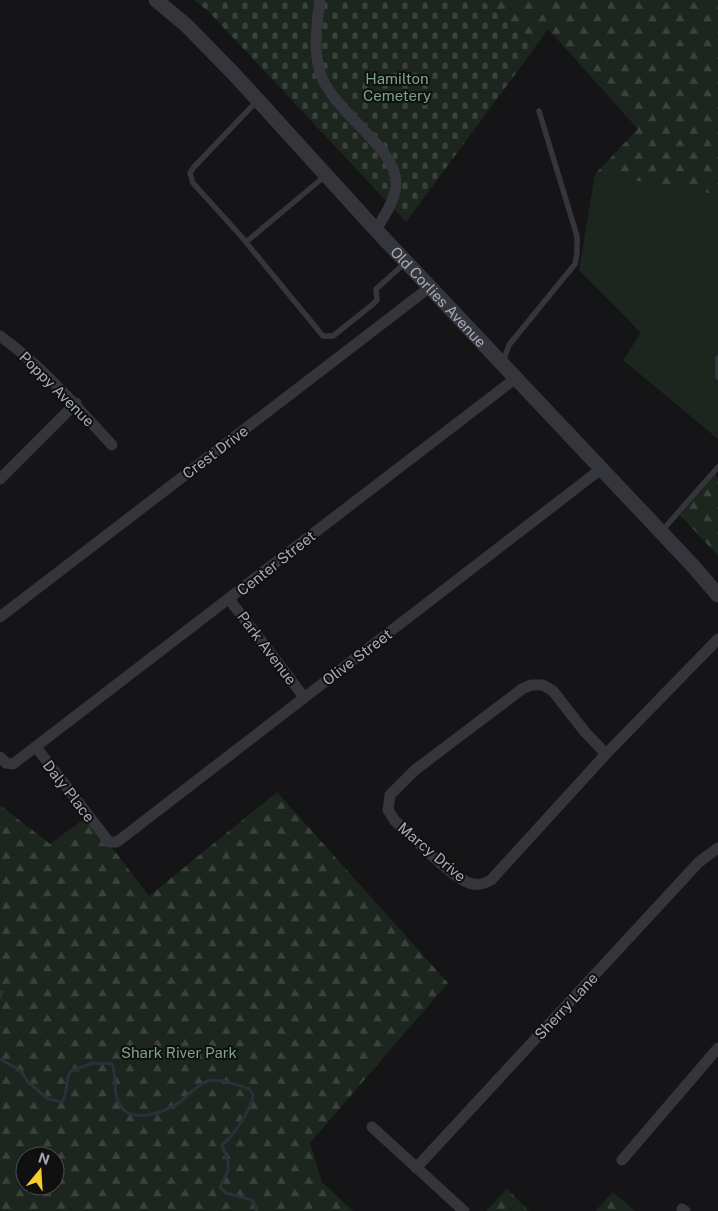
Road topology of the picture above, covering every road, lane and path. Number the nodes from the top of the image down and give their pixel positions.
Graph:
1 (156, 0) edge
2 (320, 0) edge
3 (257, 101) junction
4 (539, 111) dead end
5 (326, 176) junction
6 (376, 230) junction
7 (246, 242) junction
8 (407, 262) junction
9 (430, 287) junction
10 (0, 336) edge
11 (718, 358) edge
12 (502, 364) junction
13 (516, 378) junction
14 (718, 378) edge
15 (76, 403) junction
16 (112, 445) dead end
17 (718, 467) edge
18 (601, 469) junction
19 (0, 479) edge
20 (661, 532) junction
21 (718, 596) edge
22 (229, 599) junction
23 (0, 616) edge
24 (718, 639) edge
25 (304, 697) junction
26 (36, 747) junction
27 (606, 754) junction
28 (0, 757) edge
29 (113, 844) joint
30 (718, 848) edge
31 (718, 1048) edge
32 (372, 1127) dead end
33 (622, 1160) dead end
34 (416, 1168) junction
35 (464, 1211) edge

1 - 3 street, Old Corlies Avenue
2 - 6 street
3 - 5 street, Old Corlies Avenue
3 - 7 lane
4 - 12 lane
5 - 6 street, Old Corlies Avenue
5 - 7 lane
6 - 8 street, Old Corlies Avenue
7 - 8 lane
8 - 9 street, Old Corlies Avenue
9 - 12 street, Old Corlies Avenue
9 - 23 street, Crest Drive
10 - 15 street, Poppy Avenue
11 - 14 lane
12 - 13 street, Old Corlies Avenue
13 - 18 street, Old Corlies Avenue
13 - 22 street, Center Street
15 - 16 street, Poppy Avenue
15 - 19 street
17 - 20 lane
18 - 20 street, Old Corlies Avenue
18 - 25 street, Olive Street
20 - 21 street, Old Corlies Avenue
22 - 25 street, Park Avenue
22 - 26 street, Center Street
24 - 27 street, Marcy Drive
25 - 29 street, Olive Street
26 - 28 street, Daly Place
26 - 29 street, Daly Place
27 - 27 street, Marcy Drive
30 - 34 street, Sherry Lane
31 - 33 street
32 - 34 street
34 - 35 street

